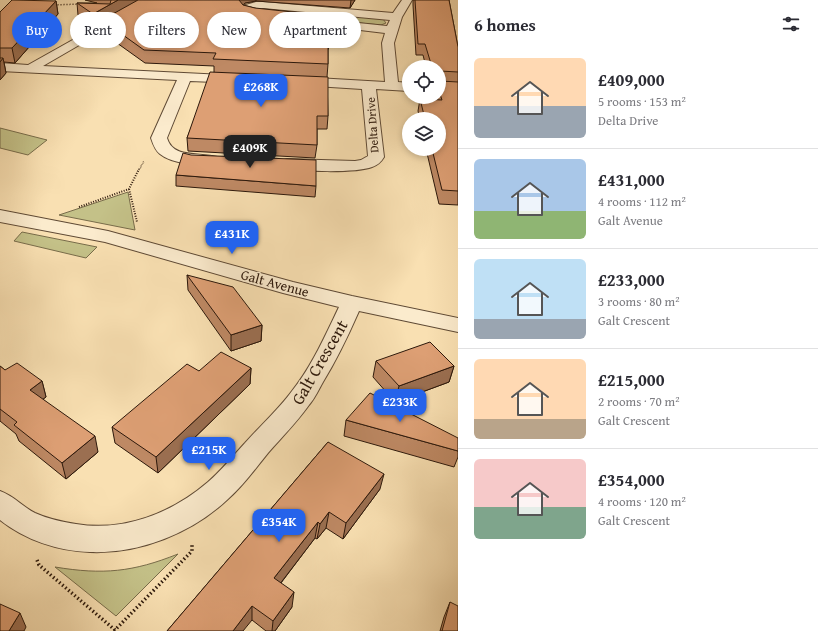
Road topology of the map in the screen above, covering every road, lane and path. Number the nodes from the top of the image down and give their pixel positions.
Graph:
1 (152, 0) edge
2 (407, 0) edge
3 (83, 4) edge
4 (54, 5) edge
5 (341, 12) edge
6 (361, 14) edge
7 (126, 15) edge
8 (269, 17) edge
9 (396, 17) junction
10 (361, 27) edge
11 (390, 30) junction
12 (79, 48) edge
13 (76, 54) junction
14 (0, 68) edge
15 (31, 69) junction
16 (99, 72) junction
17 (185, 76) junction
18 (253, 79) edge
19 (283, 81) edge
20 (369, 85) junction
21 (392, 86) junction
22 (402, 87) edge
23 (159, 143) junction
24 (229, 161) edge
25 (274, 164) edge
26 (129, 189) junction
27 (78, 207) dead end
28 (0, 216) edge
29 (144, 246) junction
30 (352, 303) junction
31 (458, 325) edge
32 (0, 503) edge
33 (197, 508) junction
34 (24, 522) junction
35 (114, 631) edge

1 - 7 street
2 - 9 street
3 - 4 path
5 - 8 street
6 - 9 street
9 - 11 street
10 - 11 street
11 - 21 street
12 - 13 street
13 - 15 street
13 - 16 street
14 - 15 street
15 - 16 street
16 - 17 street
17 - 18 street
17 - 23 street
19 - 20 street, Delta Drive
20 - 21 street, Delta Drive
20 - 25 street, Delta Drive
21 - 22 street, Delta Drive
23 - 24 street
23 - 26 path
26 - 27 path
26 - 29 path
28 - 29 street, Galt Avenue
29 - 30 street, Galt Avenue
30 - 31 street, Galt Avenue
30 - 33 street, Galt Crescent
32 - 34 street, Galt Crescent
33 - 34 street, Galt Crescent
33 - 35 path
34 - 35 path

